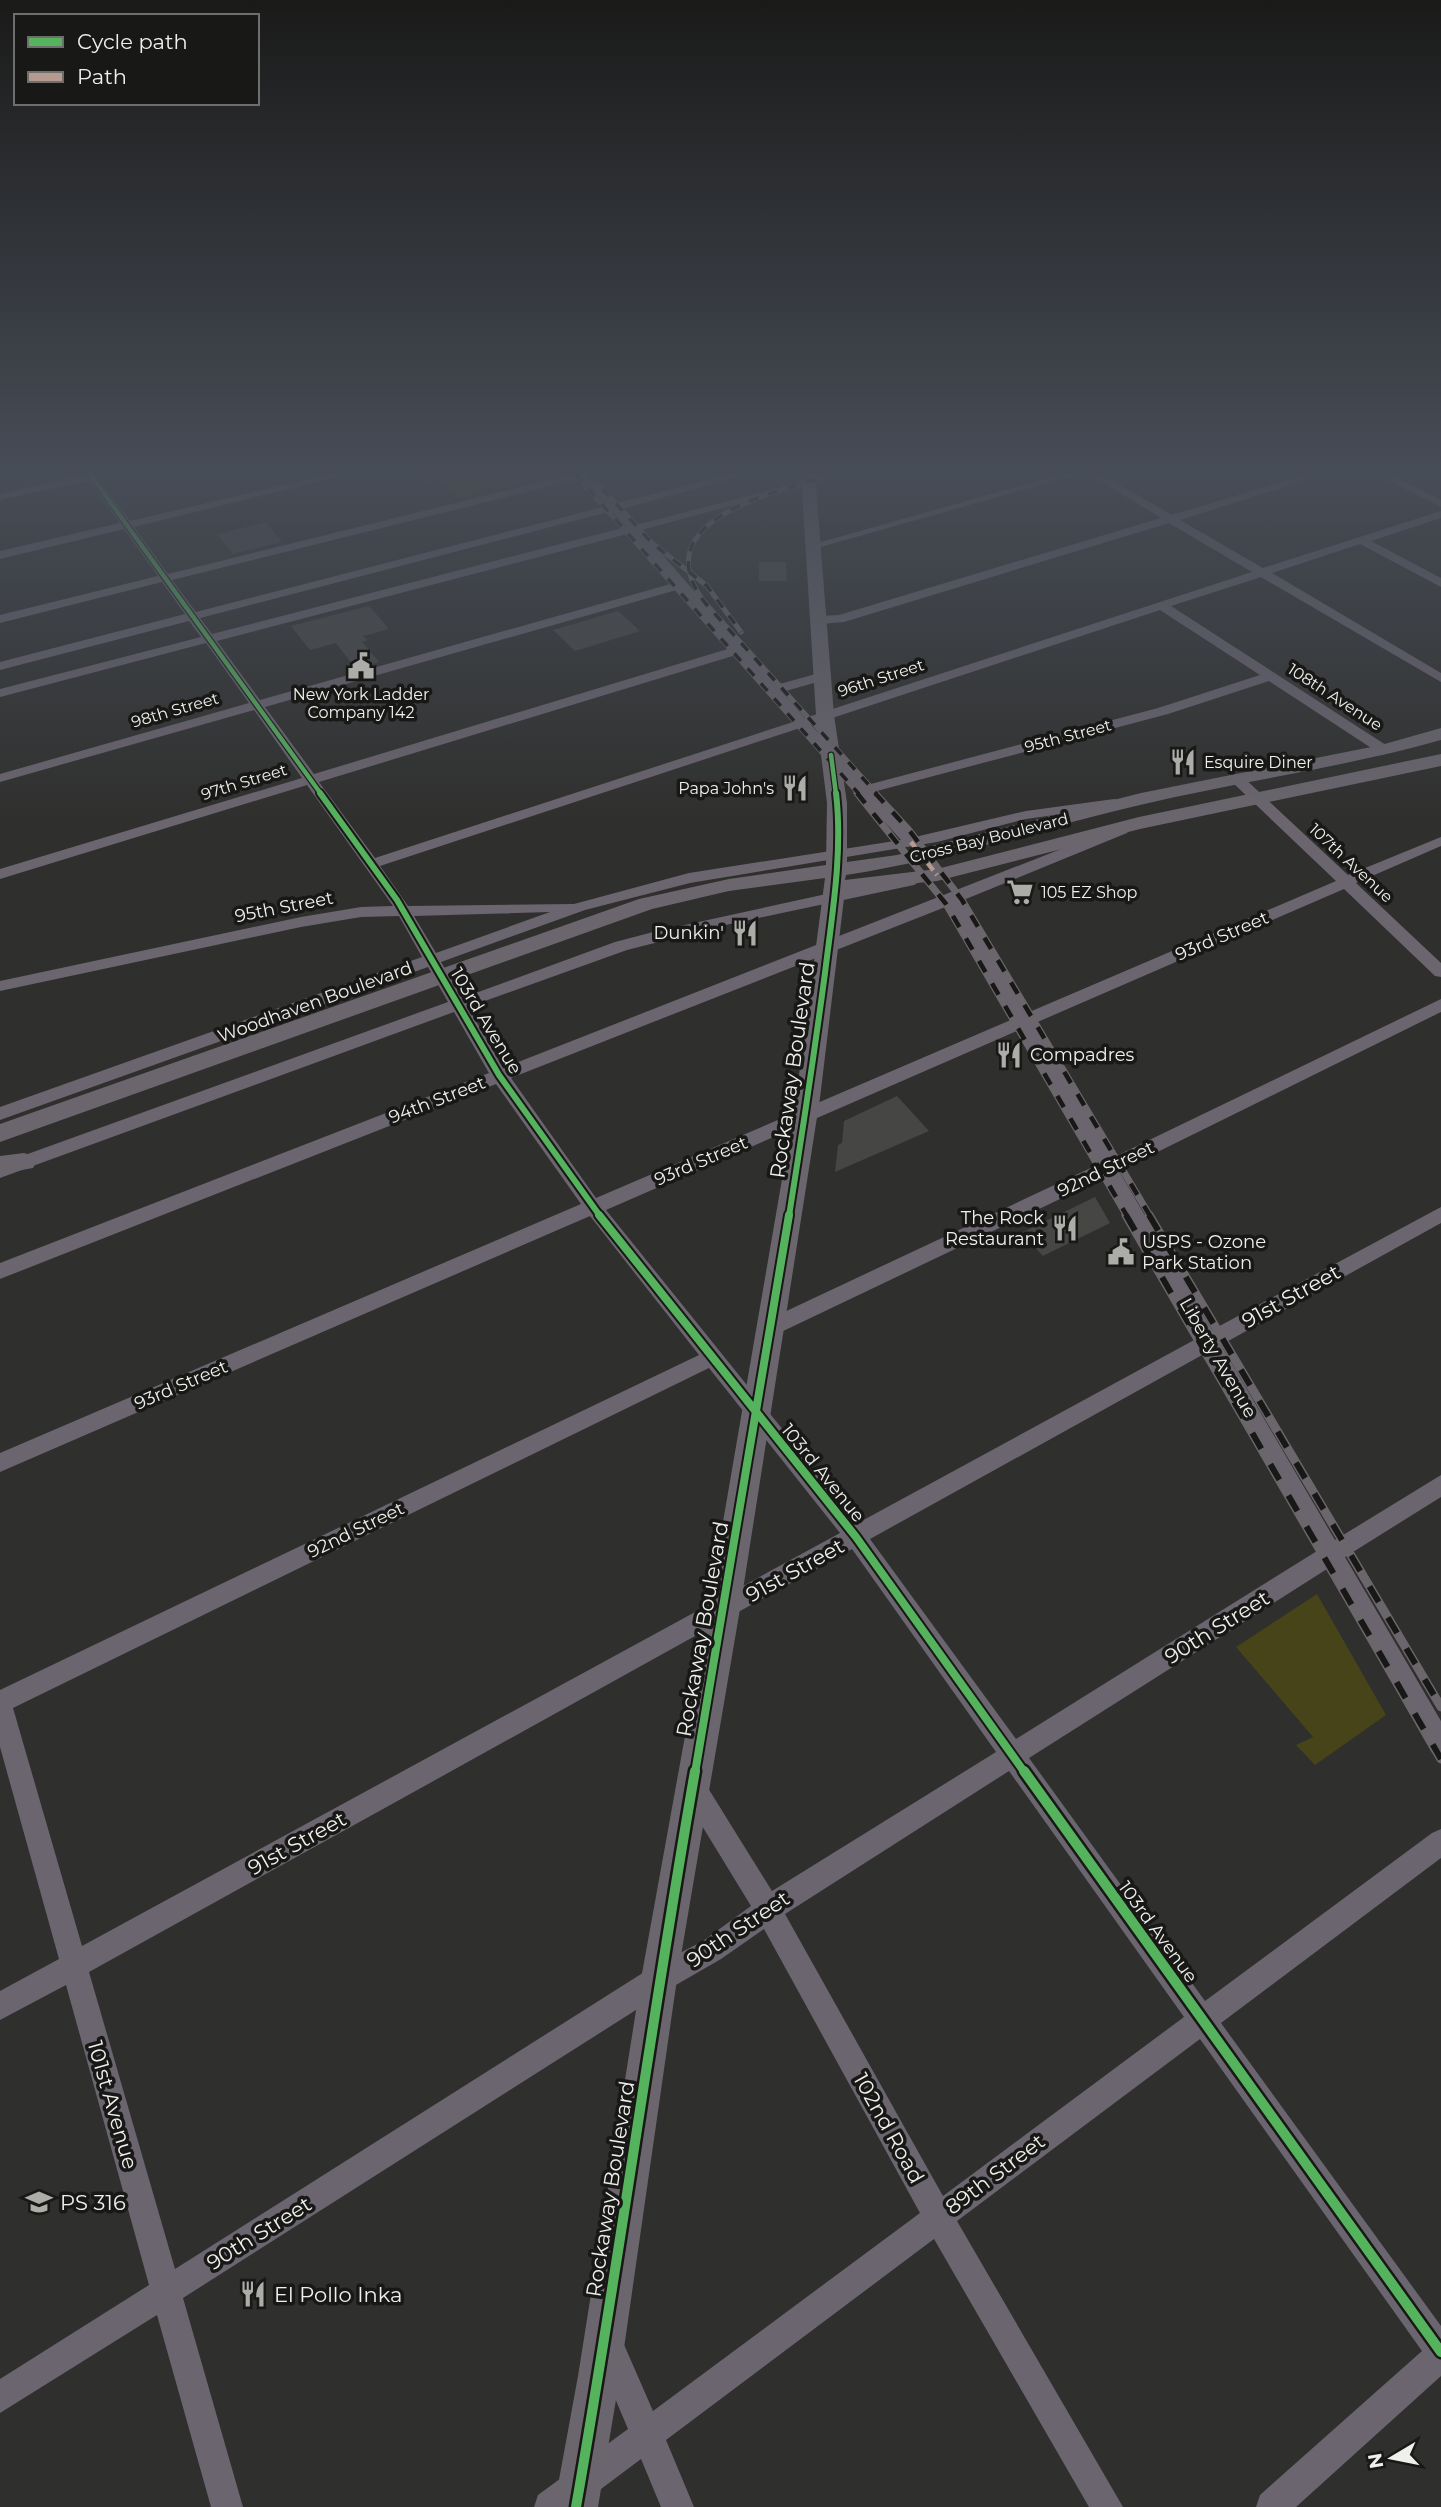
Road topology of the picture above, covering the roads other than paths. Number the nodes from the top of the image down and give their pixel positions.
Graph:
1 (113, 591) edge
2 (176, 591) edge
3 (291, 591) edge
4 (394, 591) edge
5 (661, 591) edge
6 (687, 591) edge
7 (817, 591) edge
8 (932, 591) edge
9 (1204, 591) edge
10 (1294, 591) edge
11 (1161, 605) junction
12 (194, 616) junction
13 (0, 619) edge
14 (820, 620) junction
15 (210, 639) junction
16 (738, 650) junction
17 (0, 666) edge
18 (822, 676) junction
19 (1270, 676) junction
20 (1441, 678) edge
21 (773, 690) junction
22 (0, 694) edge
23 (258, 705) junction
24 (825, 715) junction
25 (802, 723) junction
26 (1441, 734) edge
27 (1384, 750) junction
28 (831, 755) junction
29 (1441, 760) edge
30 (0, 778) edge
31 (1237, 779) junction
32 (311, 780) junction
33 (864, 790) junction
34 (1140, 799) junction
35 (1257, 800) junction
36 (1139, 823) junction
37 (1441, 841) edge
38 (911, 842) junction
39 (372, 864) junction
40 (0, 874) edge
41 (836, 878) junction
42 (1346, 882) junction
43 (952, 900) junction
44 (580, 907) junction
45 (403, 909) junction
46 (828, 948) junction
47 (1441, 972) edge
48 (443, 982) junction
49 (0, 986) edge
50 (1441, 1005) edge
51 (1024, 1022) junction
52 (499, 1076) junction
53 (0, 1114) edge
54 (805, 1115) junction
55 (0, 1133) edge
56 (0, 1152) edge
57 (12, 1164) edge
58 (1108, 1168) junction
59 (0, 1171) edge
60 (593, 1207) junction
61 (1441, 1214) edge
62 (0, 1270) edge
63 (770, 1328) junction
64 (1208, 1340) junction
65 (711, 1358) junction
66 (756, 1415) junction
67 (0, 1463) edge
68 (1441, 1485) edge
69 (856, 1537) junction
70 (1332, 1555) junction
71 (724, 1609) junction
72 (0, 1702) edge
73 (1441, 1744) edge
74 (1012, 1755) junction
75 (692, 1785) junction
76 (1441, 1842) edge
77 (768, 1909) junction
78 (74, 1965) junction
79 (659, 1979) junction
80 (0, 2006) edge
81 (1202, 2020) junction
82 (939, 2217) junction
83 (166, 2292) junction
84 (605, 2338) junction
85 (1441, 2353) edge
86 (0, 2397) edge
87 (647, 2434) junction
88 (569, 2499) edge
89 (227, 2507) edge
90 (678, 2507) edge
91 (1107, 2507) edge
92 (1272, 2507) edge

1 - 13 street
2 - 12 street, 103rd Avenue
3 - 12 street
4 - 15 street
5 - 23 street, 98th Street
6 - 16 street
7 - 14 main road, Rockaway Boulevard
8 - 14 street
9 - 11 street, 96th Street
10 - 20 street
11 - 19 street, 108th Avenue
11 - 24 street, 96th Street
12 - 15 street, 103rd Avenue
12 - 17 street
14 - 18 main road, Rockaway Boulevard
15 - 22 street
15 - 23 street, 103rd Avenue
16 - 21 street
16 - 32 street, 97th Street
18 - 21 street
18 - 24 main road, Rockaway Boulevard
19 - 27 street, 108th Avenue
19 - 33 street, 95th Street
21 - 25 street
23 - 30 street, 98th Street
23 - 32 street, 103rd Avenue
24 - 25 street, 96th Street
24 - 28 main road, Rockaway Boulevard
25 - 28 street
25 - 39 street, 96th Street
26 - 27 main road, Cross Bay Boulevard
27 - 31 main road, Cross Bay Boulevard
28 - 33 street
28 - 41 main road, Rockaway Boulevard
29 - 35 main road, Cross Bay Boulevard
31 - 34 main road, Cross Bay Boulevard
31 - 35 street, 107th Avenue
32 - 39 street, 103rd Avenue
32 - 40 street, 97th Street
33 - 38 street
34 - 38 street, Cross Bay Boulevard
34 - 41 main road, Cross Bay Boulevard
35 - 36 main road, Cross Bay Boulevard
35 - 42 street, 107th Avenue
36 - 41 main road, Cross Bay Boulevard
36 - 43 street, Cross Bay Boulevard
37 - 42 street, 93rd Street
38 - 41 street, Cross Bay Boulevard
39 - 45 street, 103rd Avenue
41 - 44 street, Woodhaven Boulevard
41 - 46 main road, Rockaway Boulevard
41 - 48 main road, Woodhaven Boulevard
42 - 47 street, 107th Avenue
42 - 51 street, 93rd Street
43 - 46 street, 94th Street
43 - 51 street, Liberty Avenue
44 - 45 street, 95th Street
44 - 48 street, Woodhaven Boulevard
45 - 48 street, 103rd Avenue
45 - 49 street, 95th Street
46 - 52 street, 94th Street
46 - 54 main road, Rockaway Boulevard
48 - 52 street, 103rd Avenue
48 - 53 street, Woodhaven Boulevard
48 - 55 main road, Woodhaven Boulevard
48 - 56 main road, Woodhaven Boulevard
48 - 57 street, Woodhaven Boulevard
50 - 58 street, 92nd Street
51 - 54 street, 93rd Street
51 - 58 street, Liberty Avenue
52 - 60 street, 103rd Avenue
52 - 62 street, 94th Street
54 - 60 street, 93rd Street
54 - 63 main road, Rockaway Boulevard
57 - 59 street, Woodhaven Boulevard
58 - 63 street, 92nd Street
58 - 64 street, Liberty Avenue
60 - 65 street, 103rd Avenue
60 - 67 street, 93rd Street
61 - 64 street, 91st Street
63 - 66 main road, Rockaway Boulevard
64 - 69 street, 91st Street
64 - 70 street, Liberty Avenue
65 - 66 street, 103rd Avenue
65 - 72 street, 92nd Street
66 - 69 street, 103rd Avenue
66 - 71 main road, Rockaway Boulevard
68 - 70 street, 90th Street
69 - 71 street, 91st Street
69 - 74 street, 103rd Avenue
70 - 73 street, Liberty Avenue
70 - 74 street, 90th Street
71 - 75 main road, Rockaway Boulevard
71 - 78 street, 91st Street
72 - 78 street, 101st Avenue
74 - 77 street, 90th Street
74 - 81 street, 103rd Avenue
75 - 77 street, 102nd Road
75 - 79 main road, Rockaway Boulevard
76 - 81 street, 89th Street
77 - 79 street, 90th Street
77 - 82 street, 102nd Road
78 - 80 street, 91st Street
78 - 83 street, 101st Avenue
79 - 83 street, 90th Street
79 - 84 main road, Rockaway Boulevard
81 - 82 street, 89th Street
81 - 85 street, 103rd Avenue
82 - 87 street, 89th Street
82 - 91 street, 102nd Road
83 - 86 street, 90th Street
83 - 89 street, 101st Avenue
84 - 87 street
84 - 88 main road, Rockaway Boulevard
85 - 92 street
87 - 88 street, 89th Street
87 - 90 street

